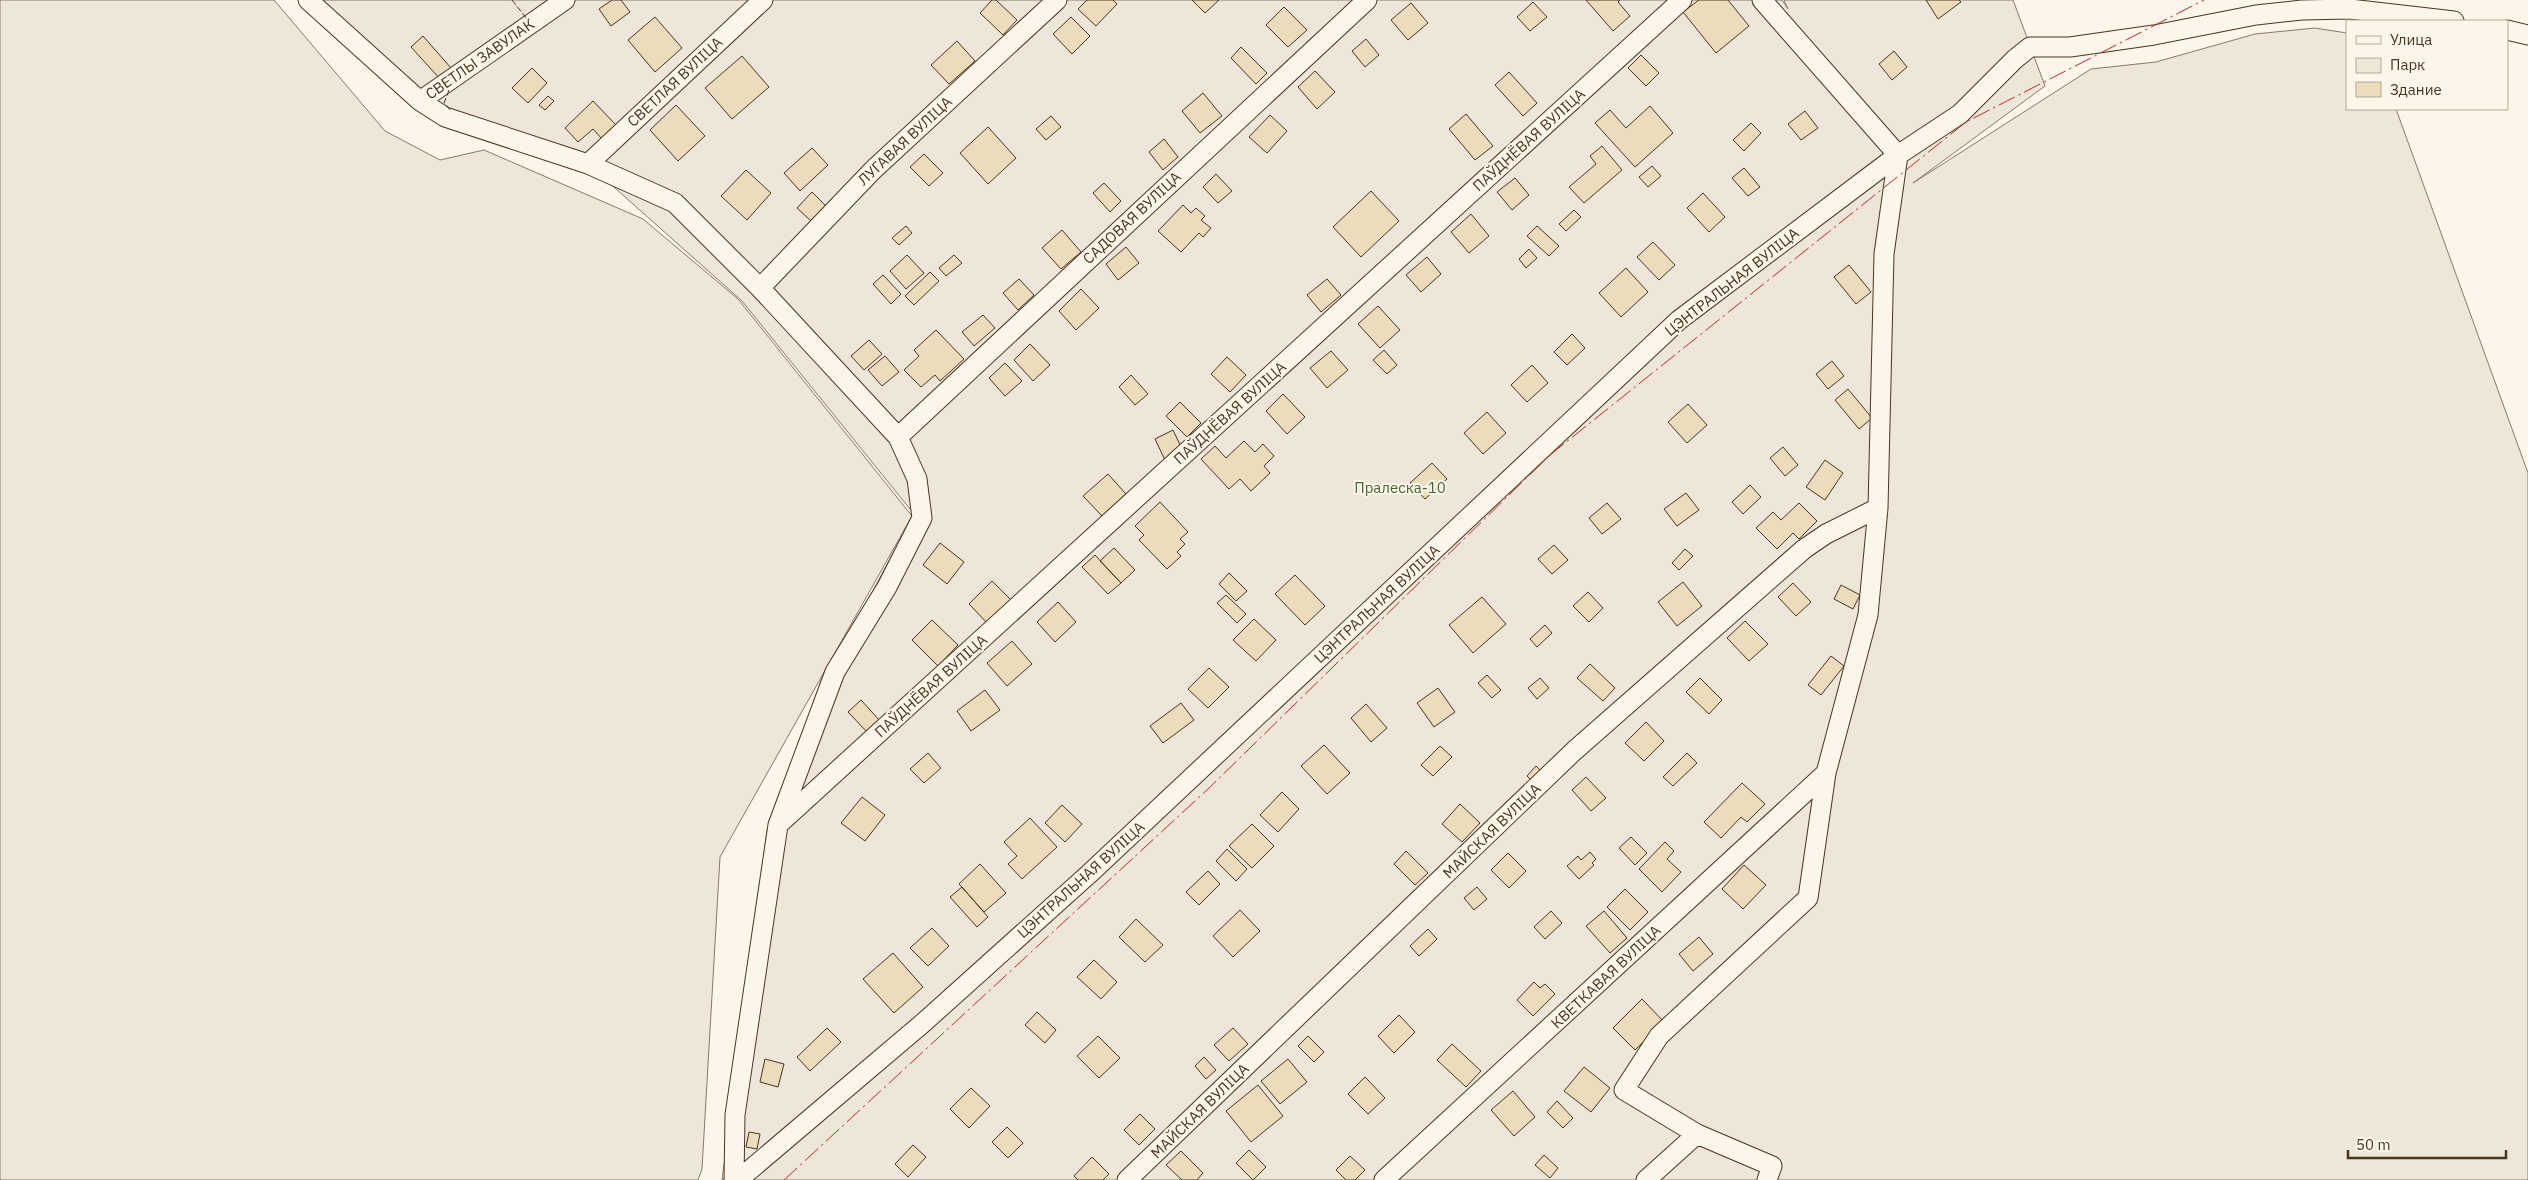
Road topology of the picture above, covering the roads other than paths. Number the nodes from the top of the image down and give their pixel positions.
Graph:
1 (308, 0) edge
2 (565, 0) edge
3 (763, 0) edge
4 (1057, 0) edge
5 (1367, 0) edge
6 (1682, 0) edge
7 (1762, 0) edge
8 (2445, 20) edge
9 (2508, 30) edge
10 (2528, 35) edge
11 (420, 101) junction
12 (1898, 155) junction
13 (588, 164) junction
14 (760, 288) junction
15 (898, 437) junction
16 (1878, 508) junction
17 (1826, 773) junction
18 (778, 825) junction
19 (1697, 1134) junction
20 (734, 1180) edge
21 (738, 1180) edge
22 (1127, 1180) edge
23 (1384, 1180) edge
24 (1646, 1180) edge
25 (1767, 1180) edge

1 - 11 street
2 - 11 street, СВЕТЛЫ ЗАВУЛАК
3 - 13 street, СВЕТЛАЯ ВУЛІЦА
4 - 14 street, ЛУГАВАЯ ВУЛІЦА
5 - 15 street, САДОВАЯ ВУЛІЦА
6 - 18 street, ПАЎДНЁВАЯ ВУЛІЦА
7 - 12 street
8 - 12 street, ЦЭНТРАЛЬНАЯ ВУЛІЦА
9 - 10 street
11 - 13 street
12 - 16 street
12 - 21 street, ЦЭНТРАЛЬНАЯ ВУЛІЦА
13 - 14 street
14 - 15 street
15 - 18 street
16 - 17 street
16 - 22 street, МАЙСКАЯ ВУЛІЦА
17 - 19 street
17 - 23 street, КВЕТКАВАЯ ВУЛІЦА
18 - 20 street
19 - 24 street
19 - 25 street

